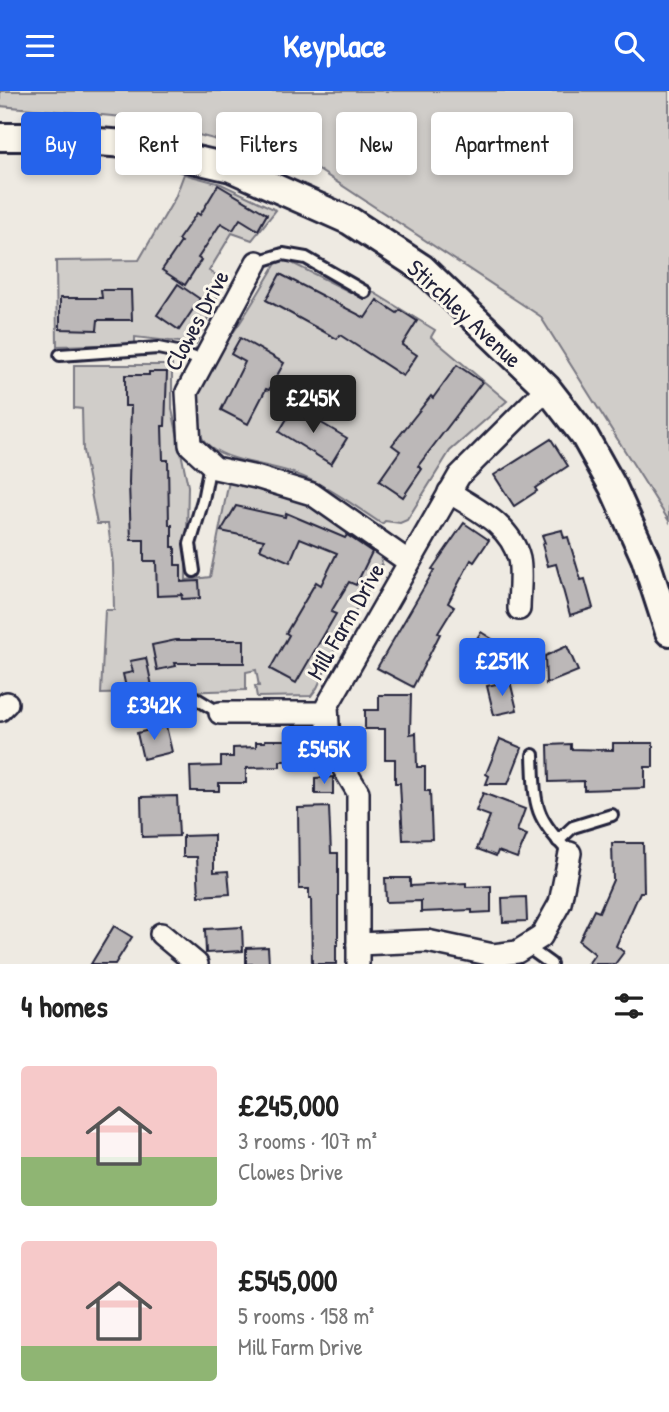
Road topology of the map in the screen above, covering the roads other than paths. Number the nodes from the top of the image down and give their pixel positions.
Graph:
1 (0, 137) edge
2 (257, 262) joint
3 (365, 292) dead end
4 (60, 355) dead end
5 (204, 361) junction
6 (547, 389) junction
7 (210, 464) junction
8 (449, 492) junction
9 (409, 562) junction
10 (194, 571) dead end
11 (519, 609) dead end
12 (669, 632) edge
13 (130, 704) dead end
14 (220, 713) joint
15 (327, 713) junction
16 (533, 755) dead end
17 (612, 815) dead end
18 (564, 847) junction
19 (161, 934) dead end
20 (526, 946) junction
21 (358, 954) edge
22 (197, 964) edge
23 (551, 964) edge

1 - 6 street, Stirchley Avenue
2 - 3 lane
2 - 5 street, Clowes Drive
4 - 5 lane
5 - 7 street, Clowes Drive
6 - 8 street, Mill Farm Drive
6 - 12 street, Stirchley Avenue
7 - 9 street
7 - 10 lane
8 - 9 street, Mill Farm Drive
8 - 11 street
9 - 15 street, Mill Farm Drive
13 - 14 lane
14 - 15 street
15 - 21 street, Mill Farm Drive
16 - 18 lane
17 - 18 lane
18 - 20 street
19 - 22 street
20 - 21 street
20 - 23 lane

